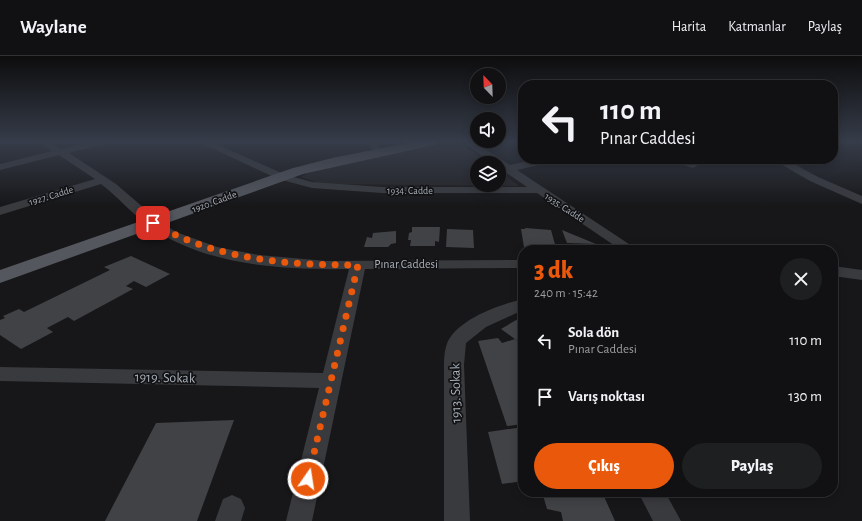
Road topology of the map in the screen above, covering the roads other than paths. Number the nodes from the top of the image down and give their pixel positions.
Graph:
1 (17, 163) edge
2 (77, 163) edge
3 (250, 163) edge
4 (330, 163) edge
5 (518, 163) edge
6 (690, 164) edge
7 (785, 164) edge
8 (506, 165) edge
9 (693, 165) dead end
10 (0, 167) edge
11 (506, 168) edge
12 (282, 177) junction
13 (103, 180) junction
14 (539, 190) junction
15 (862, 200) edge
16 (0, 211) edge
17 (153, 223) junction
18 (623, 245) edge
19 (518, 264) edge
20 (358, 265) junction
21 (838, 273) edge
22 (862, 275) edge
23 (0, 277) edge
24 (518, 306) edge
25 (0, 374) edge
26 (331, 381) junction
27 (654, 497) edge
28 (299, 521) edge
29 (457, 521) edge
30 (668, 521) edge

1 - 10 street
2 - 13 street, Pınar Caddesi
3 - 12 street, 1934. Cadde
4 - 12 main road, 1920. Cadde
5 - 8 street
6 - 9 street
7 - 15 street
11 - 14 street, 1935. Cadde
12 - 14 street, 1934. Cadde
12 - 17 main road, 1920. Cadde
13 - 16 street, 1927. Cadde
13 - 17 street, Pınar Caddesi
14 - 18 street, 1935. Cadde
17 - 20 street, Pınar Caddesi
17 - 23 main road, 1920. Cadde
19 - 20 street, Pınar Caddesi
20 - 26 street
21 - 22 street
24 - 29 street, 1913. Sokak
25 - 26 street, 1919. Sokak
26 - 28 street
27 - 30 street

